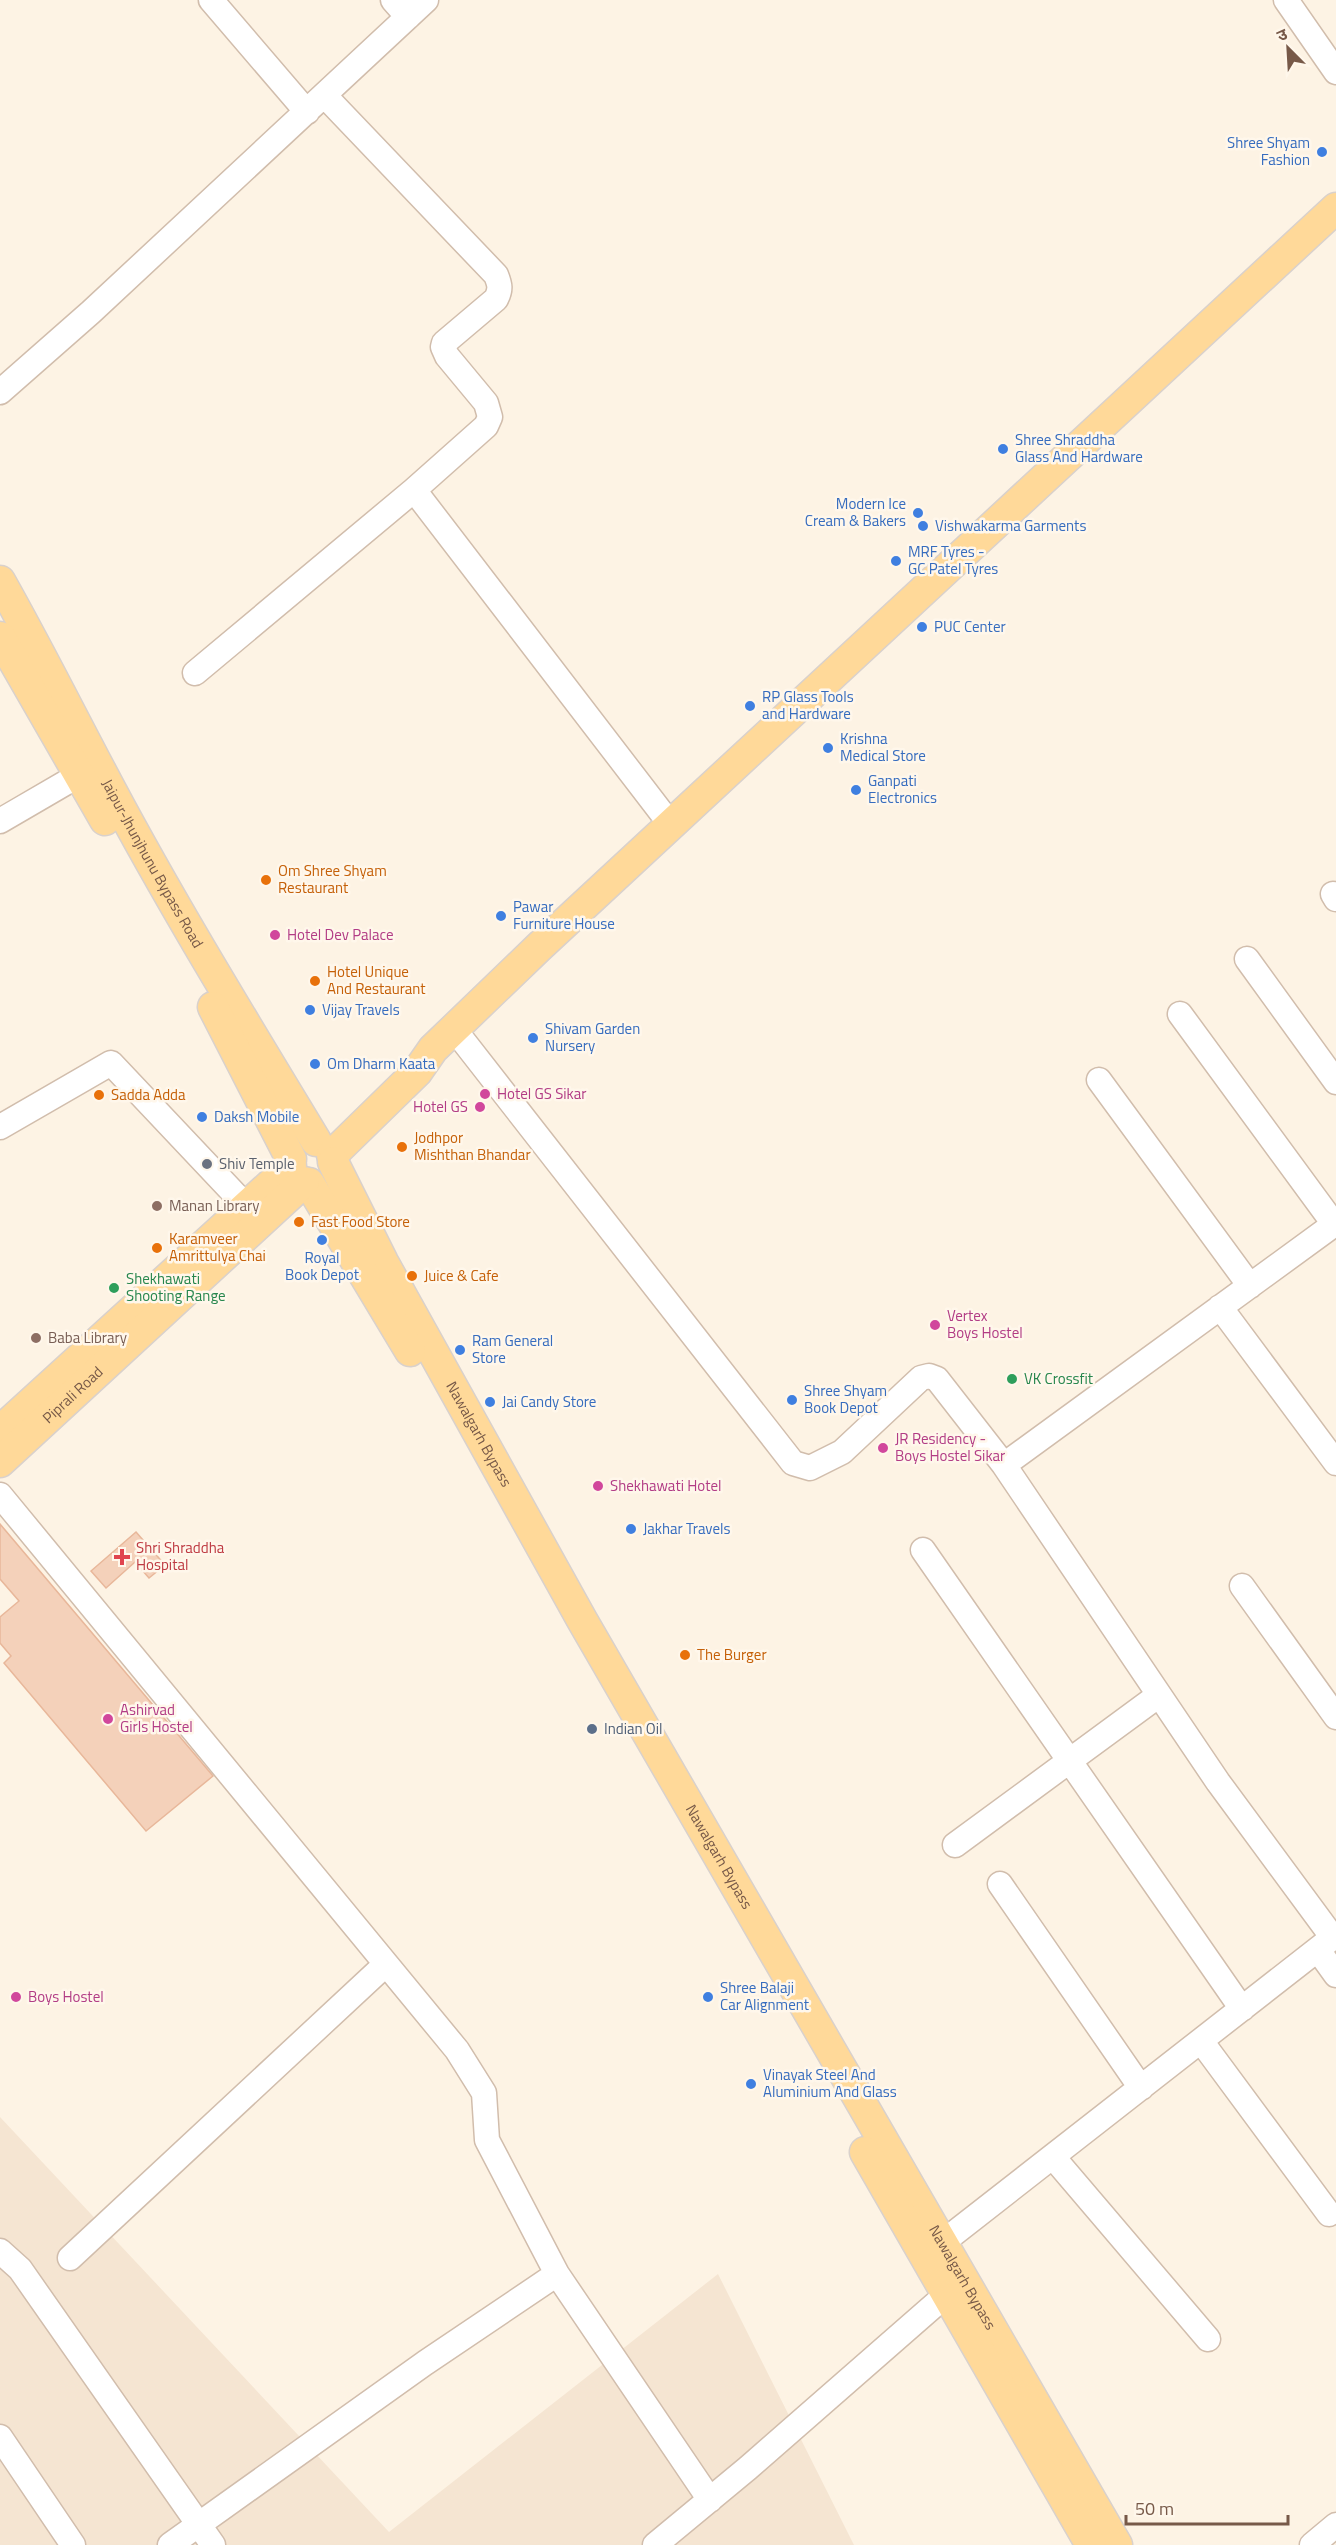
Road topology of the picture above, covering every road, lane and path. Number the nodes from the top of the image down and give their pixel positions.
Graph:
1 (211, 0) edge
2 (426, 0) edge
3 (1286, 0) edge
4 (400, 9) edge
5 (1336, 72) edge
6 (316, 104) junction
7 (1336, 208) edge
8 (0, 392) edge
9 (414, 490) junction
10 (0, 581) edge
11 (0, 637) edge
12 (195, 673) dead end
13 (79, 775) junction
14 (0, 821) edge
15 (671, 825) junction
16 (191, 951) junction
17 (1246, 959) dead end
18 (1180, 1014) dead end
19 (443, 1039) junction
20 (1099, 1080) dead end
21 (1336, 1082) edge
22 (0, 1127) edge
23 (326, 1150) junction
24 (299, 1172) junction
25 (246, 1206) junction
26 (1335, 1223) edge
27 (1250, 1286) junction
28 (1221, 1307) junction
29 (408, 1327) junction
30 (0, 1431) edge
31 (0, 1462) edge
32 (1336, 1463) edge
33 (1004, 1465) junction
34 (0, 1495) edge
35 (923, 1550) dead end
36 (1242, 1586) dead end
37 (1159, 1695) junction
38 (1336, 1717) edge
39 (1069, 1761) junction
40 (955, 1845) dead end
41 (1000, 1884) dead end
42 (1329, 1941) edge
43 (386, 1964) junction
44 (1336, 1975) edge
45 (1242, 2009) junction
46 (1201, 2041) junction
47 (1141, 2088) junction
48 (1053, 2157) junction
49 (1329, 2214) dead end
50 (943, 2242) junction
51 (0, 2251) edge
52 (70, 2258) dead end
53 (557, 2274) junction
54 (947, 2294) junction
55 (1208, 2339) dead end
56 (0, 2437) edge
57 (710, 2500) junction
58 (199, 2524) junction
59 (1336, 2525) edge
60 (670, 2540) edge
61 (73, 2545) edge
62 (170, 2545) edge
63 (213, 2545) edge
64 (1091, 2545) edge
65 (1117, 2545) edge
66 (1312, 2545) edge

1 - 6 street
2 - 4 street
3 - 5 street
4 - 6 street
6 - 8 street
6 - 9 street
7 - 15 main road
9 - 12 street
9 - 15 street
10 - 16 main road, Jaipur-Jhunjhunu Bypass Road
11 - 13 main road
13 - 14 street
13 - 16 main road
15 - 19 main road
16 - 23 main road, Jaipur-Jhunjhunu Bypass Road
16 - 24 main road, Nawalgarh Bypass
17 - 21 street
18 - 26 street
19 - 23 main road
19 - 33 street
20 - 27 street
22 - 25 street
23 - 24 main road
23 - 29 main road, Nawalgarh Bypass
24 - 25 main road
24 - 29 main road, Nawalgarh Bypass
24 - 31 main road, Piprali Road
25 - 30 main road
26 - 27 street
27 - 28 street
28 - 32 street
28 - 33 street
29 - 50 main road, Nawalgarh Bypass
29 - 54 main road, Nawalgarh Bypass
33 - 37 street
34 - 43 street
35 - 39 street
36 - 38 street
37 - 39 street
37 - 42 street
39 - 40 street
39 - 45 street
41 - 47 street
42 - 44 street
42 - 45 street
43 - 52 street
43 - 53 street
45 - 46 street
46 - 47 street
46 - 49 street
47 - 48 street
48 - 50 street
48 - 55 street
50 - 65 main road, Nawalgarh Bypass
51 - 58 street
53 - 57 street
53 - 58 street
54 - 57 street
54 - 64 main road, Nawalgarh Bypass
56 - 61 street
57 - 60 street
58 - 62 street
58 - 63 street
59 - 66 street

